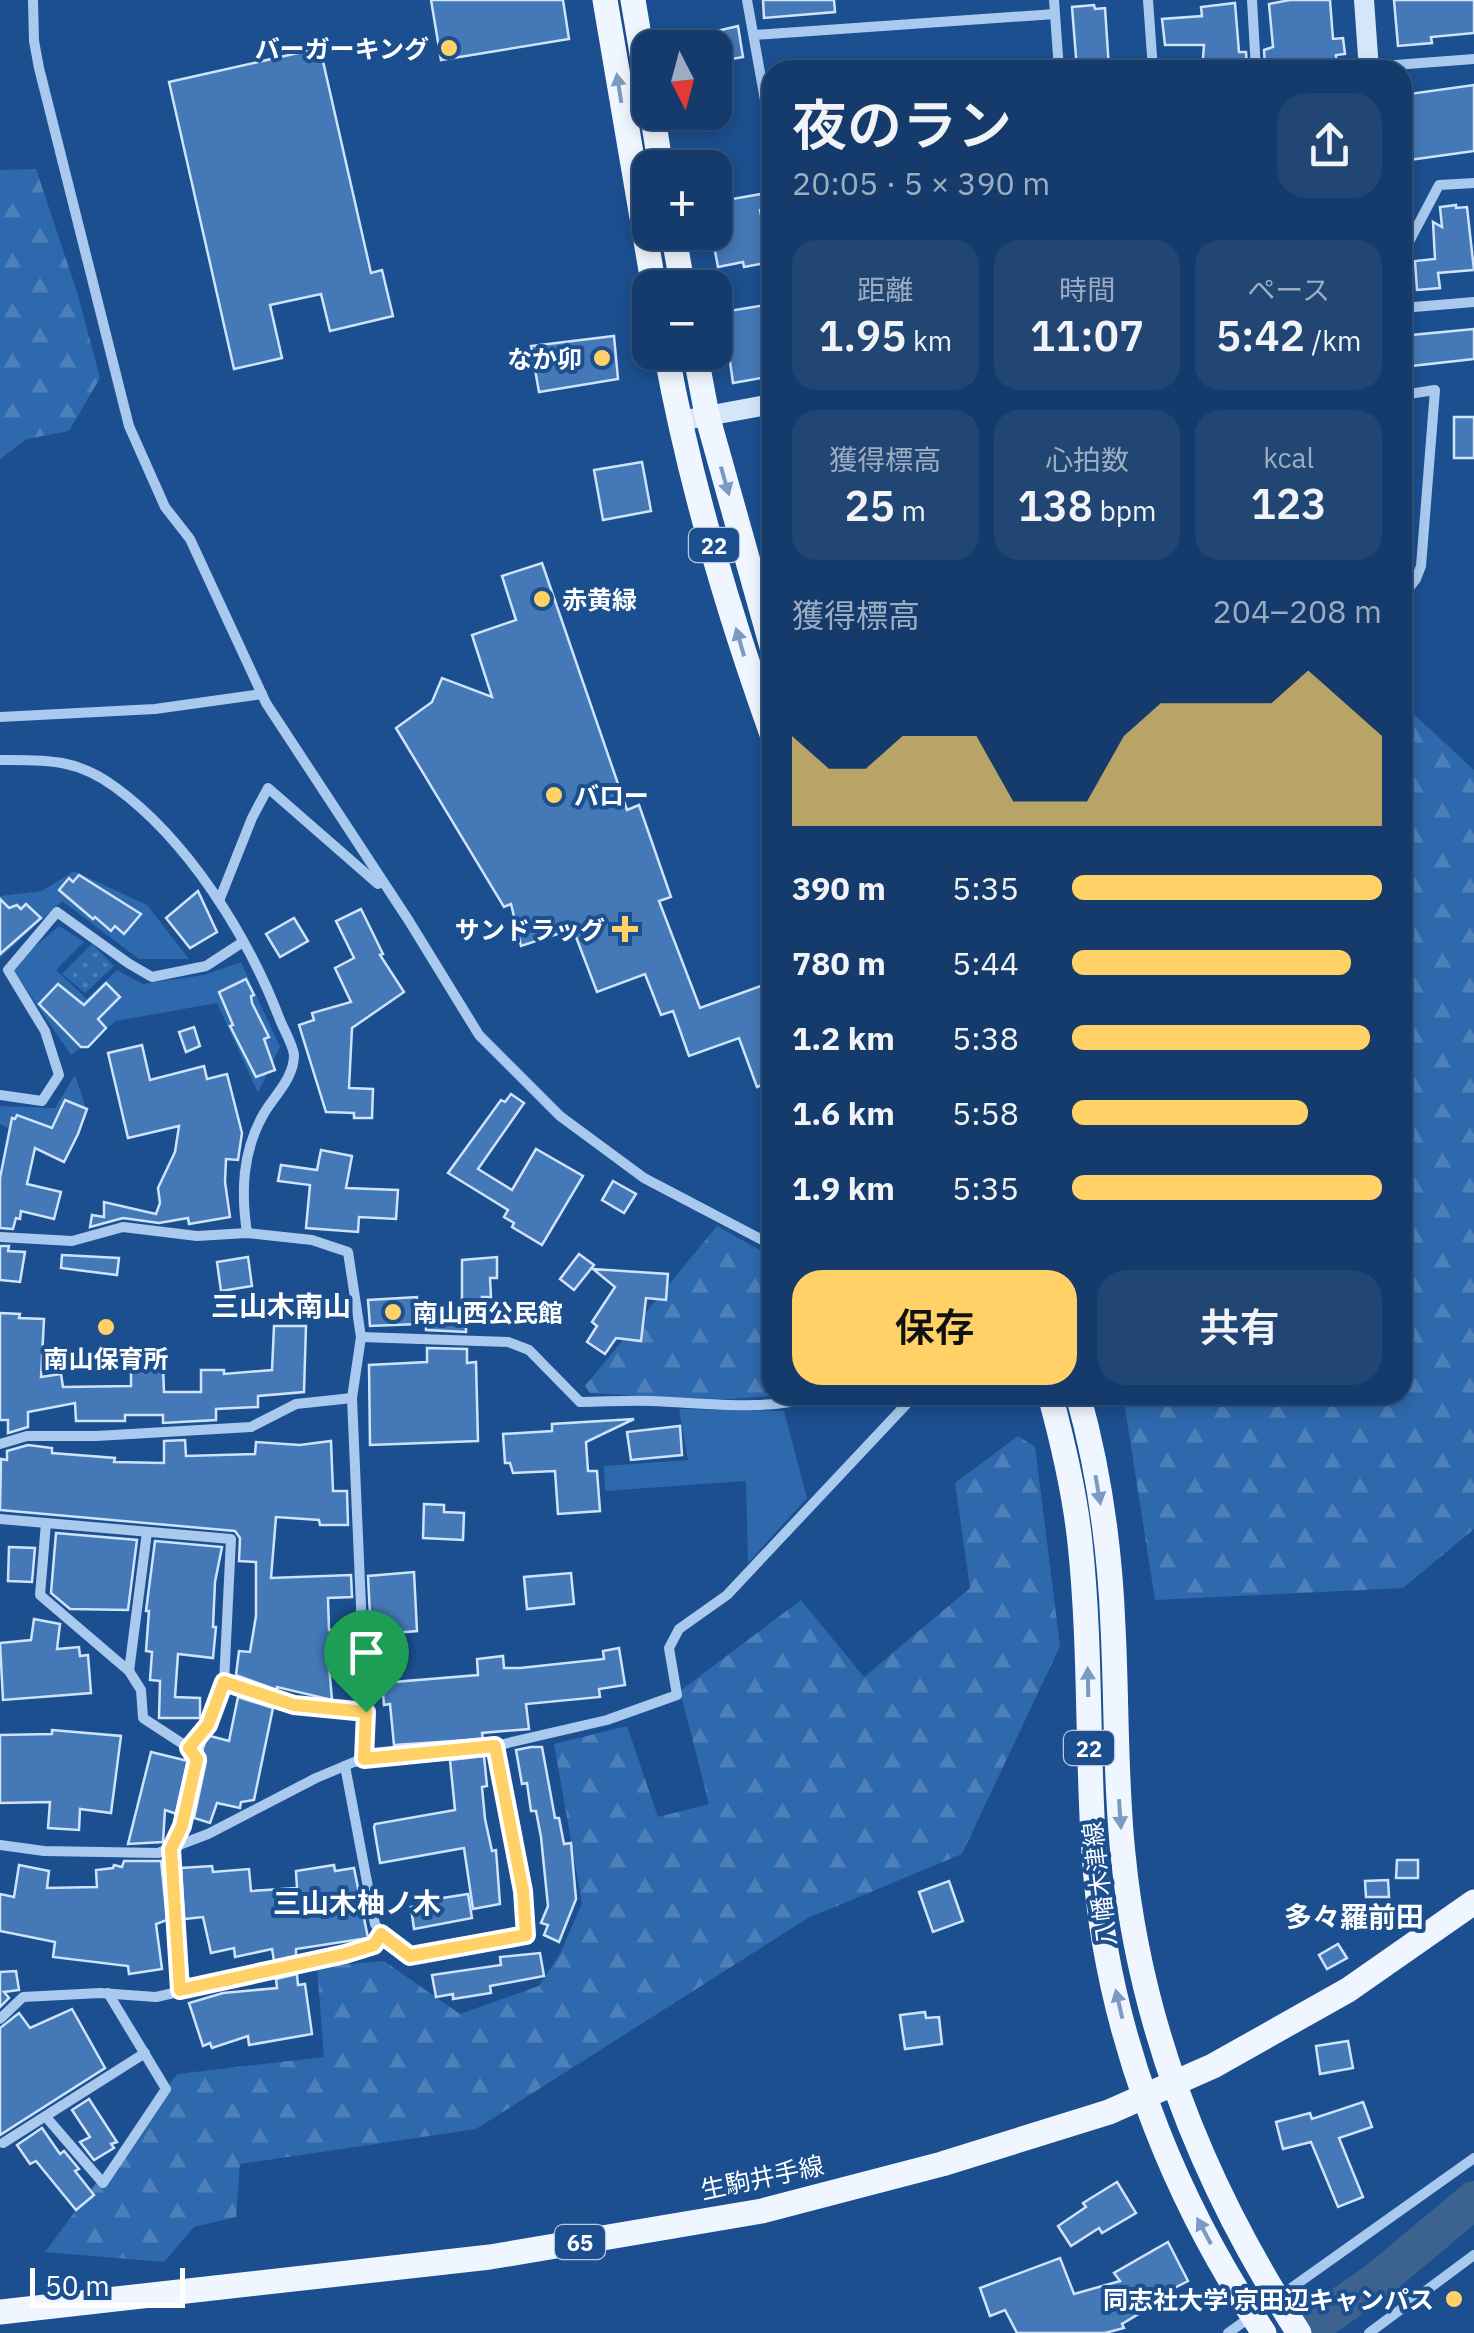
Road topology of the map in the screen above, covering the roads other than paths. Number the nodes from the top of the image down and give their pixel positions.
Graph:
1 (33, 0) edge
2 (605, 0) edge
3 (633, 0) edge
4 (747, 0) edge
5 (1054, 0) edge
6 (1148, 0) edge
7 (1252, 0) edge
8 (1364, 0) edge
9 (1055, 14) junction
10 (638, 30) edge
11 (754, 36) junction
12 (1474, 59) edge
13 (1058, 60) edge
14 (1152, 60) edge
15 (1255, 60) edge
16 (1368, 60) edge
17 (1412, 64) edge
18 (762, 82) edge
19 (1474, 183) edge
20 (1412, 236) edge
21 (651, 270) edge
22 (1474, 302) edge
23 (1412, 307) edge
24 (670, 370) edge
25 (698, 370) edge
26 (1412, 393) edge
27 (762, 406) edge
28 (707, 416) junction
29 (680, 421) junction
30 (1412, 584) edge
31 (762, 611) edge
32 (262, 694) junction
33 (762, 706) edge
34 (0, 718) edge
35 (0, 760) edge
36 (388, 892) junction
37 (219, 900) junction
38 (243, 942) junction
39 (0, 1095) edge
40 (246, 1233) junction
41 (0, 1237) edge
42 (762, 1240) edge
43 (362, 1336) junction
44 (352, 1398) junction
45 (762, 1404) edge
46 (906, 1405) edge
47 (1052, 1405) edge
48 (1080, 1405) edge
49 (0, 1444) edge
50 (0, 1519) edge
51 (46, 1523) junction
52 (147, 1532) junction
53 (129, 1671) junction
54 (224, 1682) junction
55 (366, 1712) junction
56 (495, 1746) junction
57 (189, 1748) junction
58 (364, 1759) junction
59 (345, 1766) junction
60 (0, 1845) edge
61 (171, 1849) junction
62 (1474, 1902) edge
63 (381, 1934) junction
64 (180, 1990) junction
65 (108, 1994) junction
66 (0, 2019) edge
67 (144, 2053) junction
68 (1174, 2085) junction
69 (1145, 2098) junction
70 (46, 2117) junction
71 (3, 2143) dead end
72 (1474, 2158) edge
73 (1474, 2255) edge
74 (1277, 2300) junction
75 (0, 2312) edge
76 (1258, 2324) edge
77 (1228, 2333) edge
78 (1299, 2333) edge
79 (1369, 2333) edge

1 - 32 street
21 -> 2 main road
3 - 10 main road
4 - 11 street
5 - 9 street
6 - 14 street
7 - 15 street
8 - 16 street
9 - 11 street
9 - 13 street
11 - 18 street
12 - 17 street
19 - 20 street
22 - 23 street
24 - 29 main road, 22
25 - 28 main road, 22
26 - 30 street
27 - 28 street
28 - 29 street
28 -> 31 main road, 22
33 -> 29 main road, 22
32 - 34 street
32 - 36 street
35 - 37 street
36 - 37 street
36 - 42 street
37 - 38 street
38 - 39 street
38 - 40 street
40 - 41 street
40 - 43 street
43 - 44 street
43 - 45 street
44 - 49 street
44 - 55 street
46 - 56 street
69 -> 47 main road, 八幡木津線 / 22
48 -> 68 main road, 八幡木津線 / 22
50 - 51 street
51 - 52 street
51 - 53 street
52 - 53 street
52 - 54 street
53 - 57 street
54 - 55 street
54 - 57 street
55 - 58 street
56 - 58 street
56 - 63 street
57 - 61 street
58 - 59 street
59 - 61 street
59 - 63 street
60 - 61 street
61 - 64 street
62 - 68 main road, 生駒井手線 / 65
63 - 64 street
64 - 65 street
65 - 66 street
65 - 67 street
67 - 70 street
67 - 70 street
68 - 69 main road, 生駒井手線 / 65
68 - 74 main road, 八幡木津線 / 22
69 - 75 main road, 生駒井手線 / 65
76 -> 69 main road, 八幡木津線 / 22
70 - 71 street
72 - 74 street
73 - 79 street
74 - 76 street
74 - 78 main road, 八幡木津線 / 22
76 - 77 street

